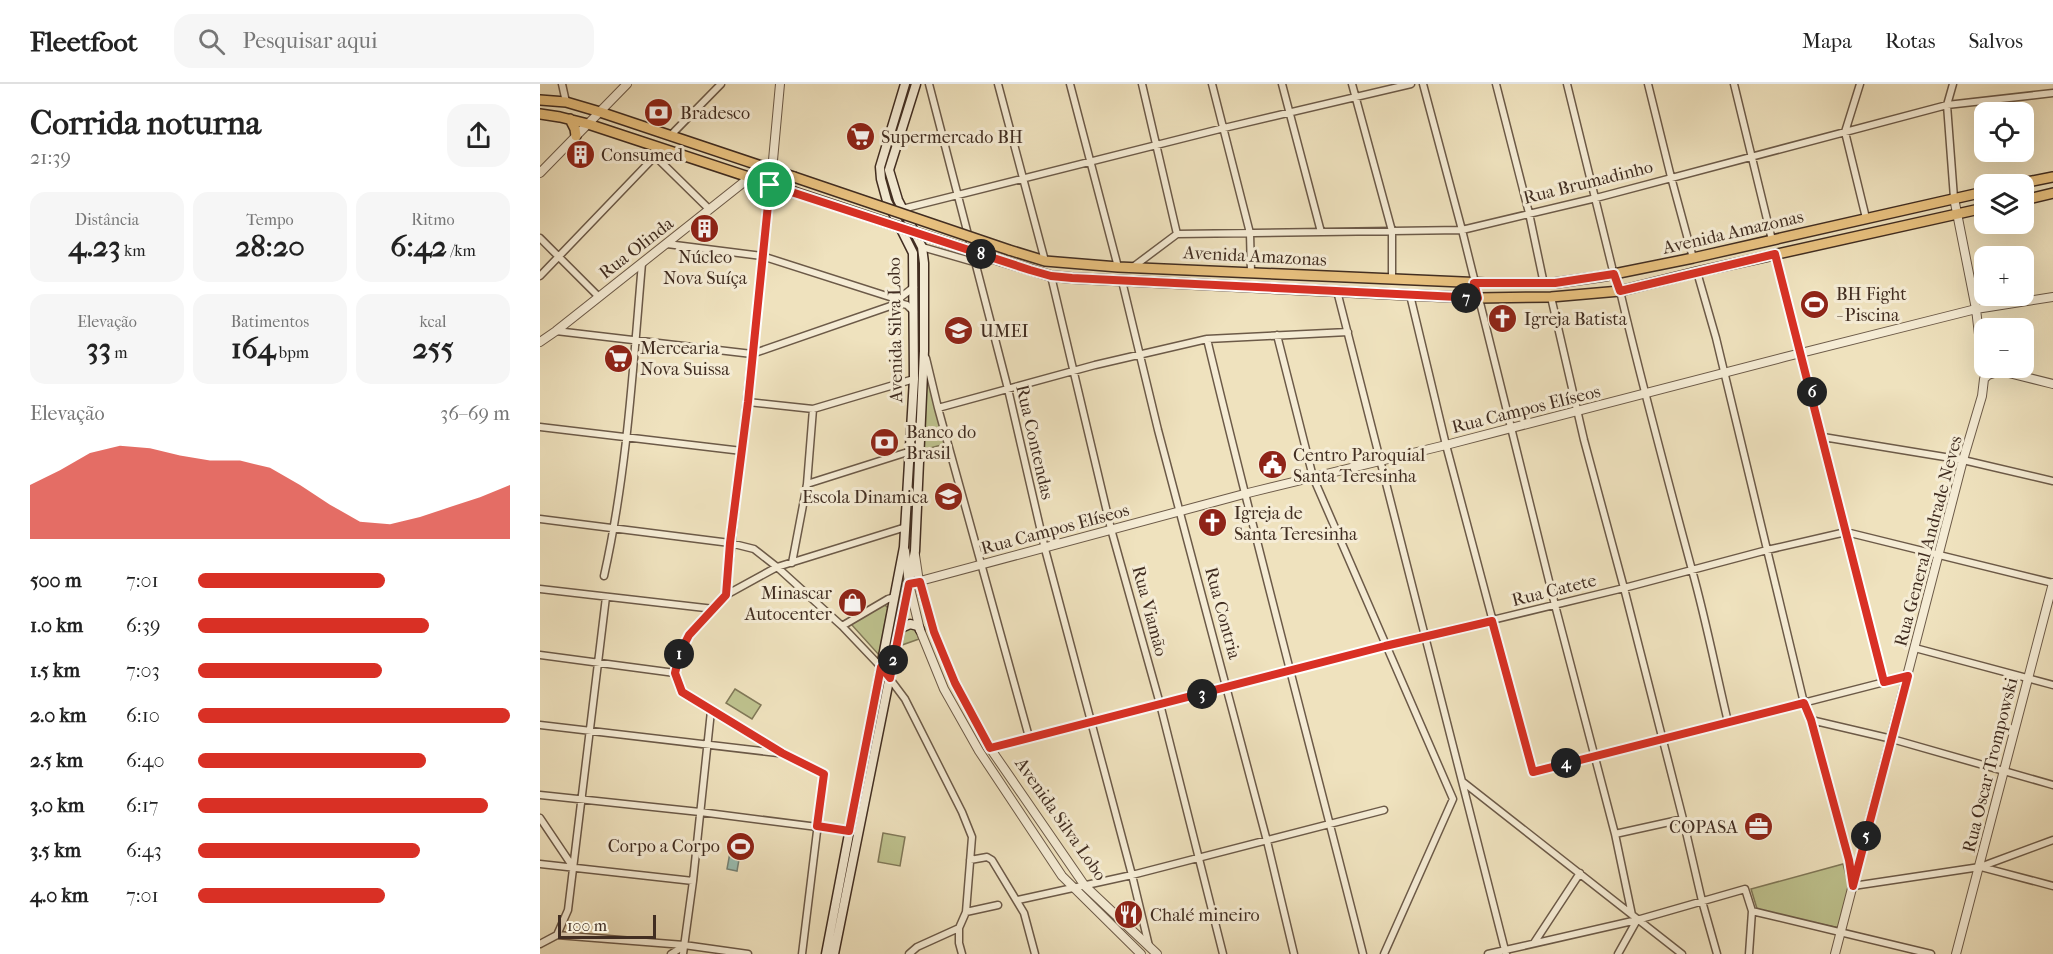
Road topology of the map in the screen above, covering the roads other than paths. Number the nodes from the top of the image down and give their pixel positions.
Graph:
1 (562, 84) edge
2 (627, 84) edge
3 (721, 84) edge
4 (780, 84) edge
5 (916, 84) edge
6 (929, 84) edge
7 (998, 84) edge
8 (1070, 84) edge
9 (1142, 84) edge
10 (1212, 84) edge
11 (1282, 84) edge
12 (1352, 84) edge
13 (1411, 84) edge
14 (1423, 84) edge
15 (1496, 84) edge
16 (1567, 84) edge
17 (1648, 84) edge
18 (1734, 84) edge
19 (1860, 84) edge
20 (1953, 84) edge
21 (904, 86) edge
22 (2053, 93) edge
23 (1356, 98) junction
24 (540, 100) edge
25 (566, 102) junction
26 (1947, 105) junction
27 (600, 112) junction
28 (540, 114) edge
29 (1291, 114) junction
30 (570, 120) junction
31 (588, 124) junction
32 (1224, 128) junction
33 (1845, 132) junction
34 (576, 136) junction
35 (670, 136) junction
36 (1156, 145) junction
37 (659, 153) junction
38 (1752, 156) junction
39 (1090, 162) junction
40 (772, 171) junction
41 (540, 173) edge
42 (1671, 177) junction
43 (2053, 177) edge
44 (749, 178) junction
45 (1024, 178) junction
46 (2034, 181) edge
47 (770, 185) junction
48 (2053, 193) edge
49 (1974, 194) edge
50 (958, 196) junction
51 (1596, 198) junction
52 (1954, 198) junction
53 (2034, 198) edge
54 (709, 208) junction
55 (902, 209) junction
56 (1974, 210) edge
57 (1529, 213) junction
58 (1957, 214) junction
59 (1866, 218) junction
60 (1462, 230) junction
61 (1392, 231) junction
62 (1321, 232) junction
63 (1250, 233) junction
64 (1177, 234) junction
65 (540, 238) edge
66 (1772, 240) junction
67 (667, 244) junction
68 (922, 247) junction
69 (1775, 254) junction
70 (560, 256) junction
71 (762, 256) junction
72 (1694, 258) junction
73 (1045, 261) junction
74 (974, 262) junction
75 (642, 264) junction
76 (1118, 267) junction
77 (1133, 267) junction
78 (1613, 271) junction
79 (1251, 272) junction
80 (1697, 272) junction
81 (540, 276) edge
82 (1051, 276) junction
83 (1392, 279) junction
84 (1122, 281) junction
85 (1474, 283) junction
86 (1545, 284) junction
87 (914, 287) junction
88 (1337, 291) junction
89 (1620, 291) junction
90 (882, 295) junction
91 (1410, 295) junction
92 (598, 296) junction
93 (1551, 297) junction
94 (2053, 297) edge
95 (1478, 298) junction
96 (1976, 309) junction
97 (880, 310) junction
98 (914, 313) junction
99 (1977, 318) edge
100 (556, 332) junction
101 (1348, 332) junction
102 (1277, 335) junction
103 (1207, 339) junction
104 (540, 342) edge
105 (635, 342) junction
106 (924, 351) junction
107 (1802, 353) junction
108 (752, 354) junction
109 (1141, 354) junction
110 (1073, 371) junction
111 (1723, 373) junction
112 (1984, 378) edge
113 (2029, 378) edge
114 (914, 379) junction
115 (923, 382) junction
116 (2053, 384) edge
117 (1008, 389) junction
118 (1644, 394) junction
119 (748, 402) junction
120 (938, 408) junction
121 (813, 409) junction
122 (1577, 411) junction
123 (540, 427) edge
124 (1512, 427) junction
125 (1823, 437) junction
126 (626, 438) junction
127 (1446, 445) junction
128 (742, 451) junction
129 (910, 451) junction
130 (1380, 460) junction
131 (1963, 460) junction
132 (1313, 477) junction
133 (2053, 481) edge
134 (807, 484) junction
135 (1244, 494) junction
136 (1180, 512) junction
137 (540, 519) edge
138 (906, 527) junction
139 (615, 528) junction
140 (1112, 529) junction
141 (1846, 532) junction
142 (730, 543) junction
143 (904, 547) junction
144 (1045, 549) junction
145 (1767, 550) junction
146 (915, 551) junction
147 (1939, 554) junction
148 (792, 563) junction
149 (982, 565) junction
150 (777, 567) junction
151 (1692, 570) junction
152 (604, 576) dead end
153 (920, 582) junction
154 (2053, 583) edge
155 (909, 584) junction
156 (1624, 588) junction
157 (540, 589) edge
158 (726, 595) junction
159 (606, 597) junction
160 (895, 597) junction
161 (1555, 604) junction
162 (714, 609) junction
163 (902, 614) junction
164 (1492, 621) junction
165 (842, 626) junction
166 (899, 629) junction
167 (920, 630) junction
168 (1426, 636) junction
169 (1385, 646) junction
170 (1916, 648) junction
171 (540, 655) edge
172 (597, 663) junction
173 (881, 667) junction
174 (1291, 670) junction
175 (675, 673) junction
176 (1908, 676) junction
177 (890, 678) junction
178 (2027, 678) junction
179 (1884, 682) junction
180 (2053, 685) edge
181 (1227, 687) junction
182 (1804, 703) junction
183 (1160, 704) junction
184 (711, 711) junction
185 (1811, 720) junction
186 (1092, 721) junction
187 (1728, 722) junction
188 (540, 725) edge
189 (589, 730) junction
190 (1029, 737) junction
191 (1661, 739) junction
192 (1892, 739) junction
193 (708, 744) junction
194 (990, 748) junction
195 (782, 753) junction
196 (1595, 756) junction
197 (2003, 772) junction
198 (1462, 782) junction
199 (2053, 784) edge
200 (540, 795) edge
201 (583, 800) junction
202 (1384, 810) dead end
203 (700, 812) junction
204 (540, 818) edge
205 (1683, 819) junction
206 (1330, 824) junction
207 (817, 826) junction
208 (849, 831) junction
209 (1615, 834) junction
210 (2053, 840) edge
211 (1267, 841) junction
212 (1199, 858) junction
213 (970, 860) junction
214 (540, 864) edge
215 (573, 867) junction
216 (1980, 867) junction
217 (1580, 873) junction
218 (1132, 875) junction
219 (693, 881) junction
220 (1085, 886) junction
221 (1853, 886) junction
222 (2053, 886) edge
223 (1073, 890) junction
224 (1018, 900) junction
225 (1702, 901) junction
226 (998, 905) dead end
227 (1752, 911) junction
228 (966, 912) junction
229 (1634, 917) junction
230 (959, 928) junction
231 (1841, 931) junction
232 (557, 935) junction
233 (1534, 943) junction
234 (540, 944) edge
235 (684, 945) junction
236 (1149, 946) junction
237 (1505, 952) edge
238 (671, 954) edge
239 (683, 954) edge
240 (748, 954) edge
241 (802, 954) edge
242 (826, 954) edge
243 (834, 954) edge
244 (909, 954) edge
245 (962, 954) edge
246 (1035, 954) edge
247 (1141, 954) edge
248 (1157, 954) edge
249 (1223, 954) edge
250 (1294, 954) edge
251 (1363, 954) edge
252 (1384, 954) edge
253 (1488, 954) edge
254 (1618, 954) edge
255 (1682, 954) edge
256 (1717, 954) edge
257 (1749, 954) edge
258 (1835, 954) edge
259 (1931, 954) edge
260 (1956, 954) edge

1 - 25 street
2 - 27 street
3 - 35 street
4 - 40 street
5 - 55 main road, Avenida Silva Lobo
6 - 50 street, Rua Contendas
7 - 45 street
8 - 39 street
9 - 36 street
10 - 32 street
11 - 29 street
12 - 23 street
13 - 23 street
14 - 60 street
15 - 57 street
16 - 51 street
17 - 42 street
18 - 38 street
19 - 33 street
20 - 26 street
21 - 87 main road, Avenida Silva Lobo
22 - 26 street, Rua Brumadinho
23 - 29 street
23 - 61 street
24 - 25 main road, Avenida Amazonas
25 - 27 main road, Avenida Amazonas
26 - 33 street, Rua Brumadinho
26 - 52 street
27 - 31 street
27 - 35 main road, Avenida Amazonas
28 - 30 main road, Avenida Amazonas
29 - 32 street
29 - 62 street
30 - 31 main road, Avenida Amazonas
30 - 34 main road
31 - 34 street
31 - 37 main road, Avenida Amazonas
32 - 36 street
32 - 63 street
33 - 38 street, Rua Brumadinho
33 - 59 street
34 - 41 street
35 - 40 main road, Avenida Amazonas
36 - 39 street
36 - 64 street
37 - 44 main road, Avenida Amazonas
37 - 54 street
37 - 70 street
38 - 42 street, Rua Brumadinho
38 - 66 street
39 - 45 street
39 - 76 street
40 - 73 main road, Avenida Amazonas, bridge
42 - 51 street, Rua Brumadinho
42 - 72 street
43 - 46 main road
44 - 47 main road, Avenida Amazonas
44 - 54 street, Rua Olinda
45 - 50 street
45 - 73 street
47 - 71 street
47 - 82 main road, Avenida Amazonas, bridge
48 - 53 main road
49 - 52 main road, Avenida Amazonas
50 - 55 street
50 - 74 street, Rua Contendas
51 - 57 street, Rua Brumadinho
51 - 78 street
52 - 58 street
52 - 59 main road, Avenida Amazonas
54 - 67 street, Rua Olinda
55 - 68 main road, Avenida Silva Lobo
56 - 58 main road, Avenida Amazonas
57 - 60 street, Rua Brumadinho
57 - 86 street
58 - 69 main road, Avenida Amazonas
58 - 96 street
59 - 66 main road, Avenida Amazonas
60 - 61 street, Rua Brumadinho
60 - 85 street
61 - 62 street, Rua Brumadinho
61 - 83 street
62 - 63 street, Rua Brumadinho
63 - 64 street, Rua Brumadinho
63 - 79 street
64 - 77 street
65 - 70 street
66 - 72 main road, Avenida Amazonas
67 - 71 street
67 - 75 street, Rua Olinda
68 - 74 street
68 - 106 main road, Avenida Silva Lobo
69 - 80 main road, Avenida Amazonas
69 - 107 street
70 - 81 street
70 - 92 street
71 - 90 street
71 - 108 street
72 - 78 main road, Avenida Amazonas
73 - 76 main road, Avenida Amazonas
74 - 117 street, Rua Contendas
75 - 92 street, Rua Olinda
75 - 105 street
76 - 77 main road, Avenida Amazonas
77 - 79 main road, Avenida Amazonas
78 - 86 main road, Avenida Amazonas
78 - 89 street
79 - 83 main road, Avenida Amazonas
80 - 89 main road, Avenida Amazonas
80 - 111 street
82 - 84 main road, Avenida Amazonas
82 - 110 street, Rua Viamão
83 - 85 main road, Avenida Amazonas
84 - 88 main road, Avenida Amazonas
84 - 109 street, Rua Contria
85 - 86 main road, Avenida Amazonas
85 - 95 street
87 - 90 street
87 - 98 main road, Avenida Silva Lobo
88 - 91 main road, Avenida Amazonas
88 - 101 street
89 - 93 main road, Avenida Amazonas
89 - 118 street
90 - 97 street
91 - 95 main road, Avenida Amazonas
91 - 127 street
92 - 100 street, Rua Olinda
93 - 95 main road, Avenida Amazonas
93 - 122 street
94 - 96 street, Rua Campos Elíseos
95 - 124 street
96 - 99 street
96 - 107 street, Rua Campos Elíseos
97 - 98 street
97 - 108 street
98 - 114 main road, Avenida Silva Lobo
100 - 104 street, Rua Olinda
100 - 105 street
101 - 102 street
101 - 130 street
102 - 103 street
102 - 132 street
103 - 109 street
103 - 135 street
105 - 108 street
105 - 126 street
106 - 115 main road, Avenida Silva Lobo
106 - 120 street
107 - 111 street, Rua Campos Elíseos
107 - 125 street
108 - 119 street
109 - 110 street
109 - 136 street, Rua Contria
110 - 117 street
110 - 140 street, Rua Viamão
111 - 118 street, Rua Campos Elíseos
111 - 145 street
112 - 131 street, Rua General Andrade Neves
113 - 116 street
114 - 115 main road
114 - 121 street
114 - 129 main road, Avenida Silva Lobo
115 - 146 main road, Avenida Silva Lobo
117 - 120 street
117 - 144 street, Rua Contendas
118 - 122 street, Rua Campos Elíseos
118 - 151 street
119 - 121 street
119 - 128 street
120 - 149 street
121 - 134 street
122 - 124 street, Rua Campos Elíseos
122 - 156 street
123 - 126 street
124 - 127 street, Rua Campos Elíseos
124 - 161 street
125 - 131 street
125 - 141 street
126 - 128 street
126 - 139 street
127 - 130 street, Rua Campos Elíseos
127 - 164 street
128 - 142 street
129 - 134 street
129 - 138 main road, Avenida Silva Lobo
130 - 132 street, Rua Campos Elíseos
130 - 168 street
131 - 133 street
131 - 147 street, Rua General Andrade Neves
132 - 135 street, Rua Campos Elíseos
132 - 169 street
134 - 148 street
135 - 136 street, Rua Campos Elíseos
135 - 174 street
136 - 140 street, Rua Campos Elíseos
136 - 181 street, Rua Contria
137 - 139 street
138 - 143 main road, Avenida Silva Lobo
138 - 148 street
139 - 142 street
139 - 152 street
140 - 144 street, Rua Campos Elíseos
140 - 183 street, Rua Viamão
141 - 145 street, Rua Catete
141 - 147 street
141 - 179 street
142 - 150 street
142 - 158 street
143 - 155 street, Avenida Silva Lobo
143 - 160 main road
144 - 149 street, Rua Campos Elíseos
144 - 186 street, Rua Contendas
145 - 151 street, Rua Catete
145 - 182 street
146 - 153 street, Avenida Silva Lobo
146 - 155 main road, Avenida Silva Lobo
147 - 154 street
147 - 170 street, Rua General Andrade Neves
148 - 150 street
149 - 153 street, Rua Campos Elíseos
149 - 190 street
150 - 158 street
150 - 165 street
151 - 156 street, Rua Catete
151 - 187 street
153 - 155 street, Rua Campos Elíseos
153 - 194 street, Avenida Silva Lobo
154 - 178 street, Rua Oscar Trompowski
155 - 163 main road
155 - 167 street, Avenida Silva Lobo
156 - 161 street, Rua Catete
156 - 191 street
157 - 159 street
158 - 162 street
159 - 162 street
159 - 172 street
160 - 163 main road
160 - 165 street
160 - 173 main road
161 - 164 street, Rua Catete
161 - 196 street
162 - 175 street
163 - 166 main road
164 - 168 street, Rua Catete
164 - 196 street
165 - 173 street
166 - 167 main road
166 - 177 main road
167 - 223 street, Avenida Silva Lobo
168 - 169 street, Rua Catete
168 - 198 street
169 - 174 street, Rua Catete
169 - 252 street
170 - 176 street, Rua General Andrade Neves
170 - 178 street
171 - 172 street
172 - 175 street
172 - 189 street
173 - 177 street
173 - 208 main road
174 - 181 street, Rua Catete
174 - 206 street
175 - 184 street
176 - 179 street
176 - 192 street, Rua General Andrade Neves
177 - 213 street
177 - 243 main road
178 - 180 street
178 - 197 street, Rua Oscar Trompowski
179 - 182 street
181 - 183 street, Rua Catete
181 - 211 street, Rua Contria
182 - 185 street
182 - 187 street
183 - 186 street, Rua Catete
183 - 212 street, Rua Viamão
184 - 193 street
184 - 195 street
185 - 192 street
185 - 221 street
186 - 190 street, Rua Catete
186 - 218 street, Rua Contendas
187 - 191 street
188 - 189 street
189 - 193 street
189 - 201 street
190 - 194 street, Rua Catete
191 - 196 street
191 - 205 street
192 - 197 street
192 - 221 street, Rua General Andrade Neves
193 - 195 street
193 - 203 street
194 - 220 street, Avenida Silva Lobo
195 - 207 street
196 - 209 street
197 - 199 street
197 - 216 street, Rua Oscar Trompowski
198 - 217 street
198 - 237 street
200 - 201 street
201 - 203 street
201 - 215 street
202 - 206 street
203 - 207 street
203 - 219 street
204 - 215 street
205 - 209 street
205 - 225 street
206 - 211 street
206 - 251 street
207 - 208 street
207 - 241 street
208 - 242 main road
209 - 229 street
210 - 216 street
211 - 212 street
211 - 250 street, Rua Contria
212 - 218 street
212 - 249 street, Rua Viamão
213 - 224 street
213 - 228 street
214 - 215 street
215 - 219 street
215 - 232 street
216 - 221 street
216 - 222 street
216 - 260 street, Rua Oscar Trompowski
217 - 229 street
217 - 233 street
218 - 220 street
218 - 236 street, Rua Contendas
219 - 235 street
220 - 223 street
220 - 236 street, Avenida Silva Lobo
221 - 231 street, Rua General Andrade Neves
223 - 224 street
223 - 247 street, Avenida Silva Lobo
224 - 246 street
225 - 227 street
225 - 229 street
225 - 256 street
226 - 228 street
227 - 231 street
227 - 257 street
228 - 230 street
229 - 233 street
229 - 254 street
229 - 255 street
230 - 244 street
230 - 245 street
231 - 258 street, Rua General Andrade Neves
231 - 259 street
232 - 234 street
232 - 235 street
233 - 237 street
235 - 238 street
235 - 239 street
235 - 240 street
236 - 248 street, Avenida Silva Lobo
237 - 253 street

